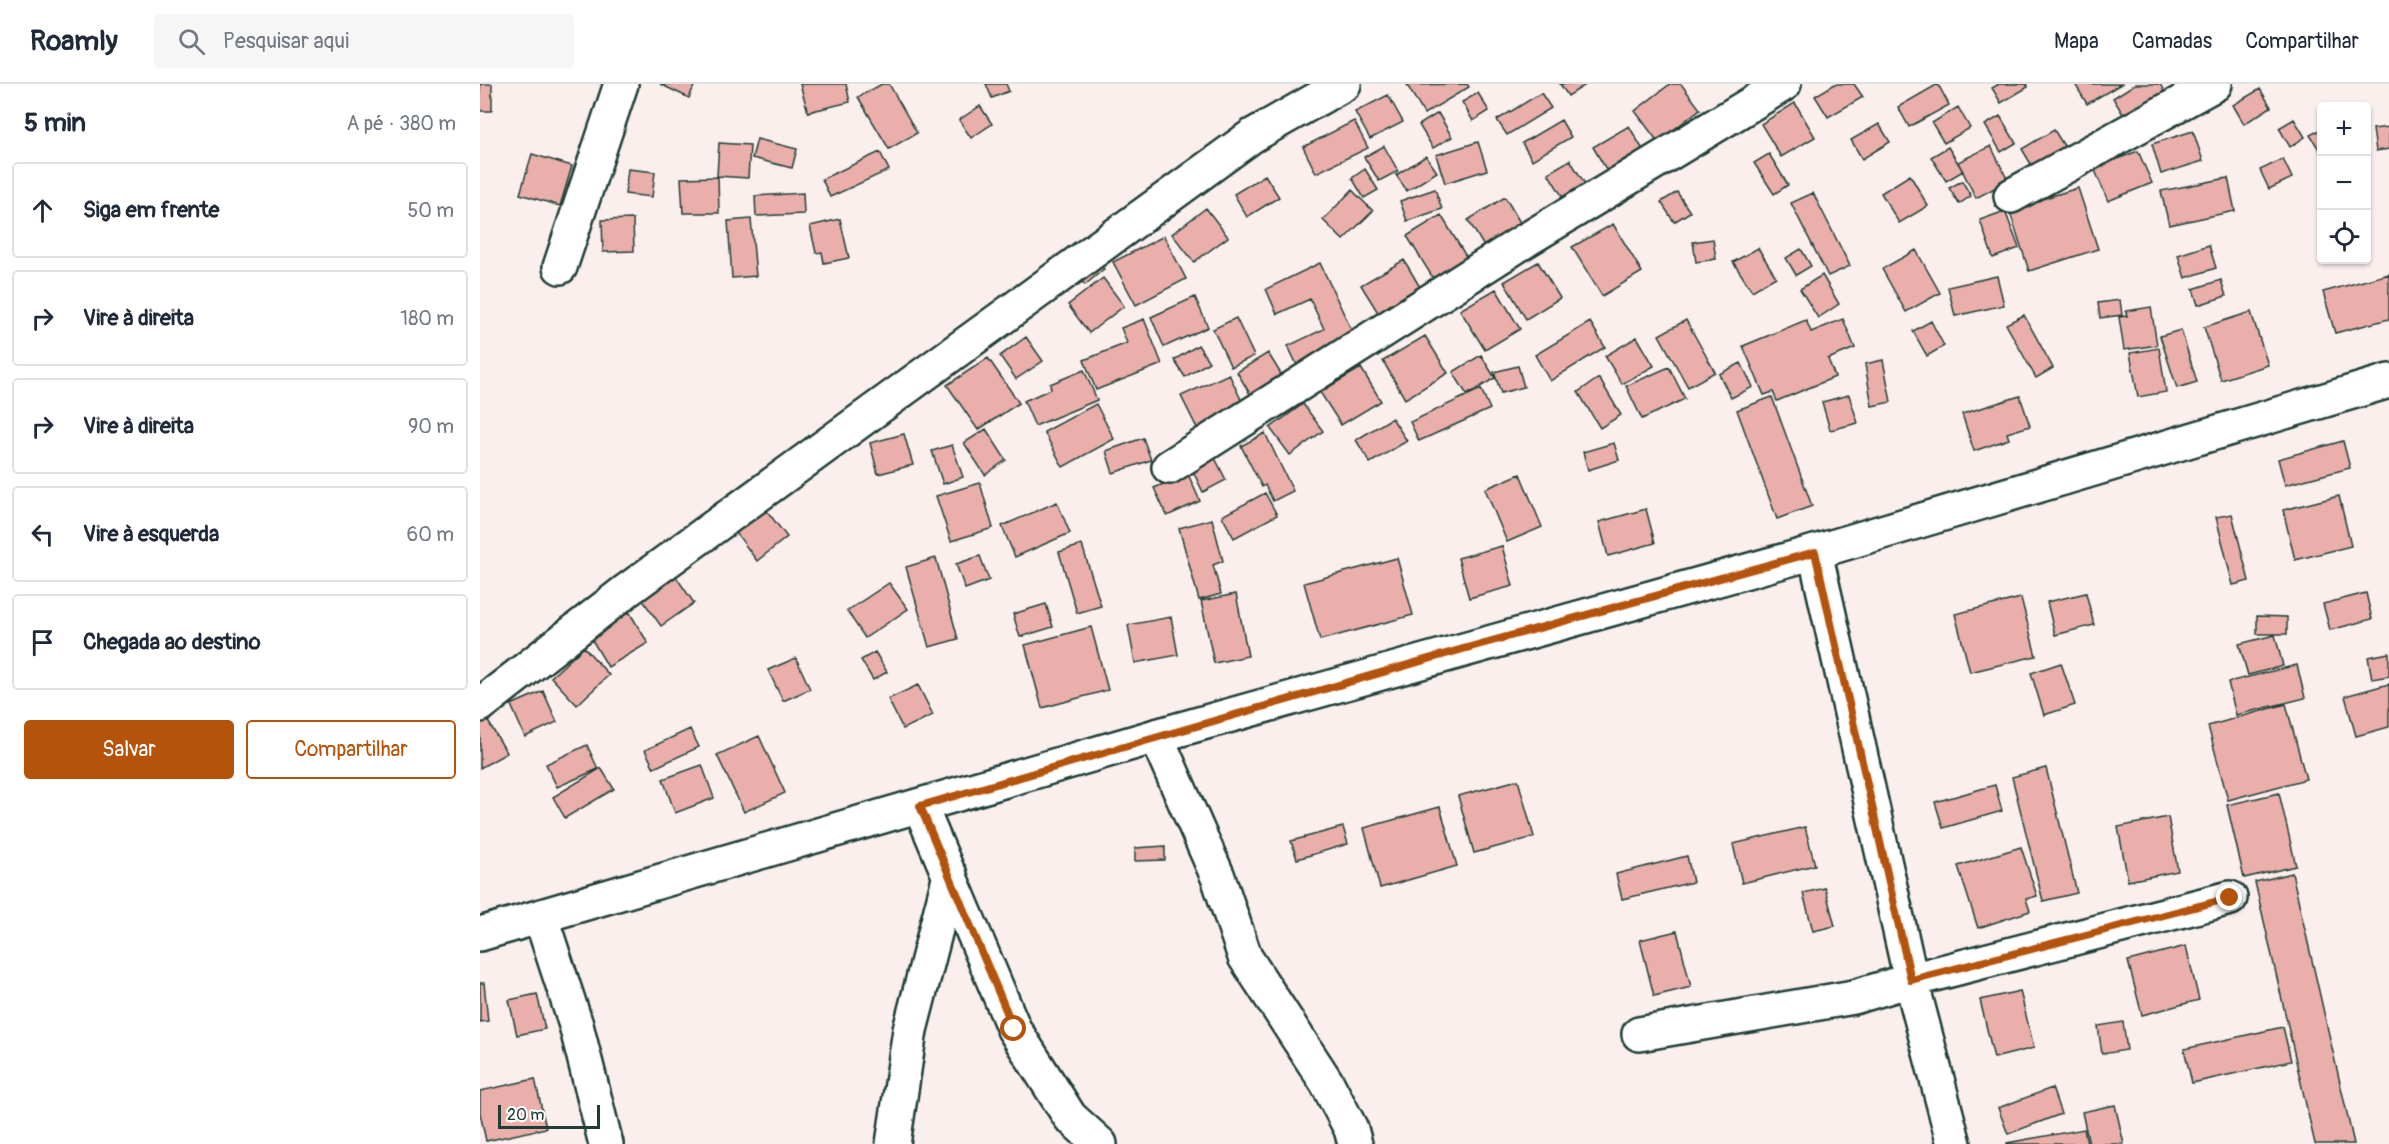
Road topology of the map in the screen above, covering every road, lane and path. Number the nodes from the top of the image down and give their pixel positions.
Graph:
1 (621, 84) edge
2 (1344, 84) edge
3 (1784, 84) edge
4 (2215, 84) edge
5 (2011, 196) dead end
6 (560, 267) dead end
7 (2389, 381) edge
8 (1169, 467) dead end
9 (1815, 552) junction
10 (480, 705) edge
11 (1156, 736) junction
12 (920, 806) junction
13 (950, 875) junction
14 (2230, 898) dead end
15 (541, 918) junction
16 (480, 934) edge
17 (1911, 980) junction
18 (1639, 1034) dead end
19 (606, 1144) edge
20 (893, 1144) edge
21 (1100, 1144) edge
22 (1355, 1144) edge
23 (1954, 1144) edge

1 - 6 street
2 - 10 street
3 - 8 street
4 - 5 street
7 - 9 street
9 - 11 street
9 - 17 street
11 - 12 street
11 - 22 street
12 - 13 street
12 - 15 street
13 - 20 street
13 - 21 street
14 - 17 street
15 - 16 street
15 - 19 street
17 - 18 street
17 - 23 street

